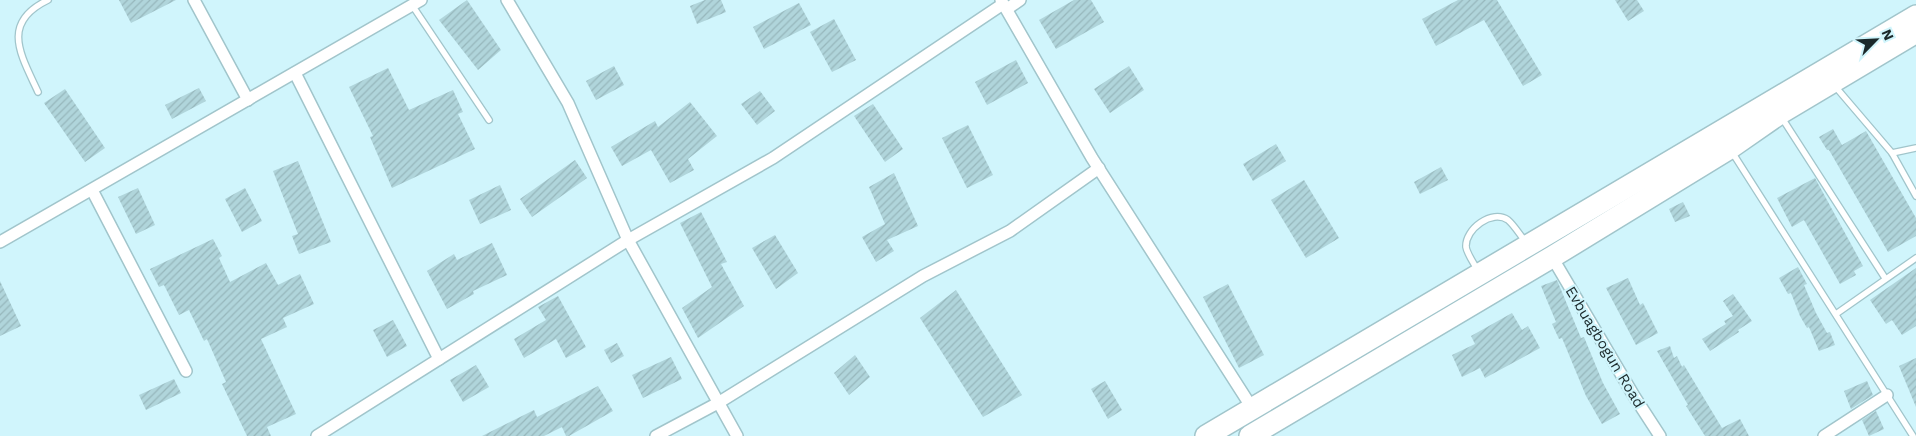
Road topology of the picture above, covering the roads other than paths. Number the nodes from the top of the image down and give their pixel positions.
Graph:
1 (48, 0) edge
2 (194, 0) edge
3 (507, 0) edge
4 (1020, 0) edge
5 (417, 3) edge
6 (1004, 4) edge
7 (1916, 16) edge
8 (1916, 32) edge
9 (295, 73) junction
10 (1832, 83) junction
11 (38, 92) dead end
12 (248, 100) junction
13 (1779, 114) junction
14 (489, 120) dead end
15 (1730, 148) junction
16 (1916, 148) edge
17 (1892, 153) junction
18 (1099, 168) junction
19 (92, 190) junction
20 (1916, 196) edge
21 (628, 240) junction
22 (0, 242) edge
23 (1528, 245) junction
24 (1552, 257) junction
25 (1916, 258) edge
26 (1479, 274) junction
27 (1885, 278) junction
28 (1836, 314) junction
29 (440, 359) junction
30 (186, 371) dead end
31 (1888, 395) junction
32 (718, 403) junction
33 (1252, 408) junction
34 (1258, 432) edge
35 (1657, 435) edge
36 (317, 436) edge
37 (656, 436) edge
38 (737, 436) edge
39 (1206, 436) edge
40 (1824, 436) edge
41 (1913, 436) edge

1 - 11 lane
2 - 12 street
3 - 21 street
4 - 6 street
5 - 9 street
5 - 14 lane
6 - 18 street
6 - 21 street
7 - 23 highway
8 - 10 highway
9 - 12 street
9 - 29 street
10 - 13 highway
10 - 17 lane
12 - 19 street
13 - 15 highway
13 - 27 lane
15 - 24 highway
15 - 28 lane
16 - 17 lane
17 - 20 lane
18 - 32 street
18 - 33 street
19 - 22 street
19 - 30 street
21 - 29 street
21 - 32 street
23 - 26 highway
23 - 26 lane
24 - 34 highway
24 - 35 street, Evbuagbogun Road
25 - 27 lane
26 - 33 highway
27 - 28 lane
28 - 31 lane
29 - 36 street
31 - 40 street
31 - 41 lane
32 - 37 street
32 - 38 street
33 - 34 street
33 - 39 highway

